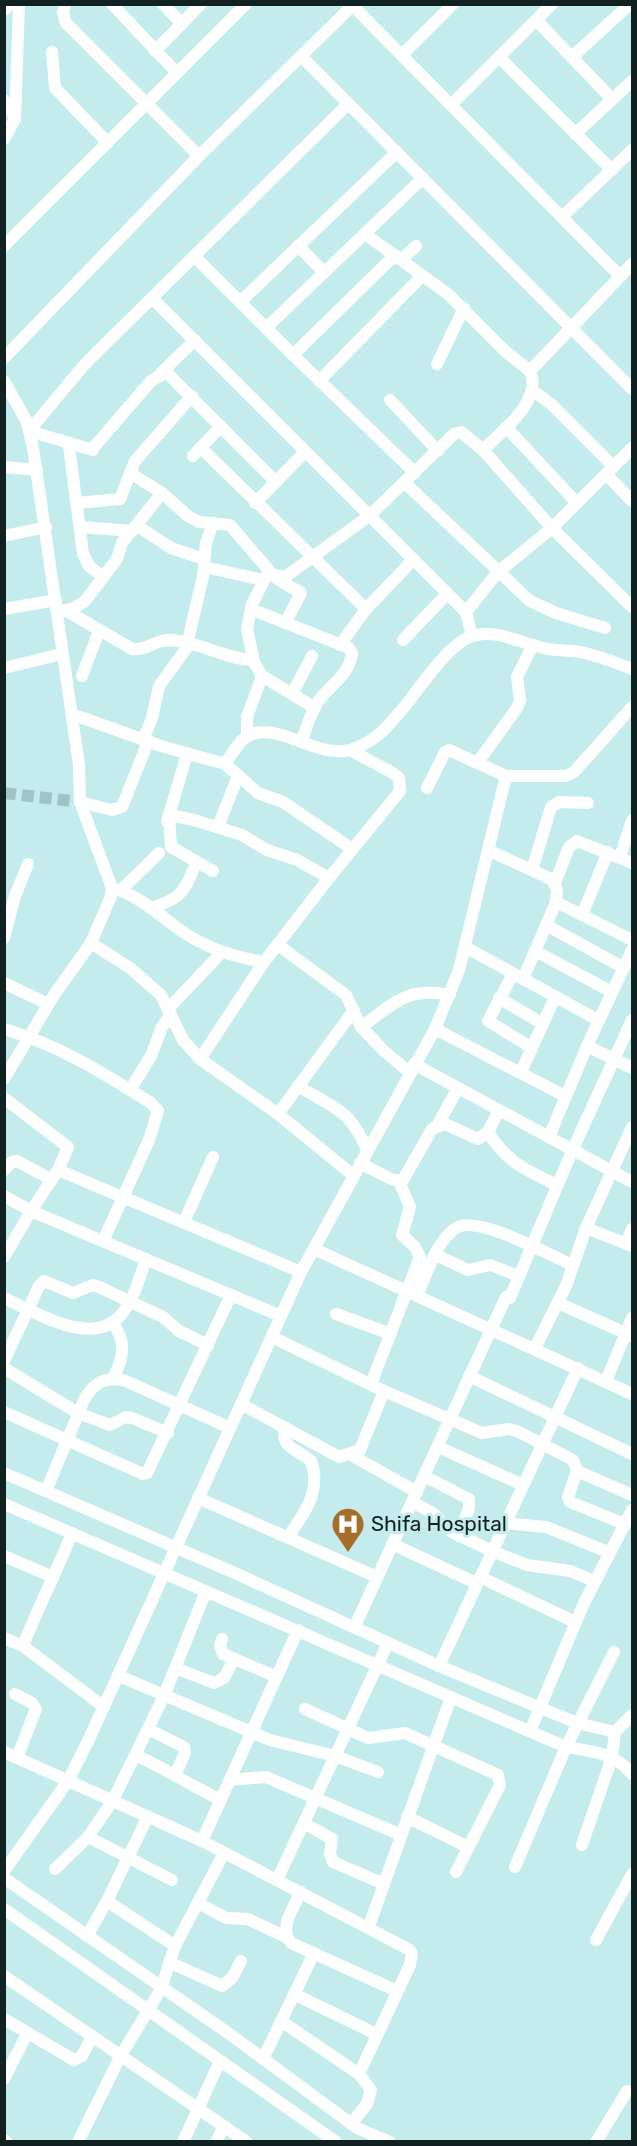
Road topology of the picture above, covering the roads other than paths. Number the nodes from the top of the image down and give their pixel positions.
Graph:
1 (11, 4) edge
2 (19, 4) edge
3 (65, 4) edge
4 (163, 4) edge
5 (201, 4) edge
6 (246, 4) edge
7 (453, 4) edge
8 (552, 4) edge
9 (630, 4) edge
10 (353, 5) edge
11 (118, 7) edge
12 (4, 10) edge
13 (536, 20) junction
14 (182, 24) junction
15 (155, 51) junction
16 (52, 52) dead end
17 (402, 55) junction
18 (301, 57) junction
19 (499, 57) junction
20 (572, 57) junction
21 (177, 73) junction
22 (633, 81) edge
23 (612, 99) junction
24 (4, 100) edge
25 (147, 103) junction
26 (348, 104) junction
27 (451, 105) junction
28 (15, 119) junction
29 (575, 134) junction
30 (4, 140) edge
31 (108, 142) junction
32 (633, 150) edge
33 (397, 152) junction
34 (199, 156) junction
35 (612, 170) junction
36 (423, 178) junction
37 (562, 217) junction
38 (364, 234) junction
39 (4, 246) edge
40 (298, 246) junction
41 (416, 246) dead end
42 (194, 256) junction
43 (398, 257) junction
44 (633, 264) edge
45 (324, 272) junction
46 (422, 276) junction
47 (620, 276) junction
48 (152, 298) junction
49 (240, 302) junction
50 (464, 308) junction
51 (266, 328) junction
52 (573, 328) junction
53 (195, 340) junction
54 (293, 355) junction
55 (4, 358) edge
56 (437, 364) dead end
57 (530, 371) junction
58 (161, 373) junction
59 (4, 381) edge
60 (319, 381) junction
61 (630, 382) edge
62 (532, 390) junction
63 (192, 396) junction
64 (390, 400) dead end
65 (221, 426) junction
66 (506, 427) junction
67 (29, 431) junction
68 (69, 446) dead end
69 (633, 448) edge
70 (483, 450) junction
71 (438, 451) junction
72 (305, 452) junction
73 (4, 467) edge
74 (37, 470) junction
75 (610, 470) junction
76 (130, 473) junction
77 (415, 473) junction
78 (275, 481) junction
79 (405, 483) junction
80 (162, 492) junction
81 (633, 501) edge
82 (76, 503) junction
83 (255, 503) junction
84 (577, 503) junction
85 (369, 516) junction
86 (213, 524) junction
87 (45, 527) junction
88 (80, 527) junction
89 (134, 528) junction
90 (552, 528) junction
91 (4, 536) edge
92 (315, 558) junction
93 (413, 560) junction
94 (204, 563) junction
95 (497, 573) junction
96 (270, 576) junction
97 (102, 577) junction
98 (447, 594) junction
99 (60, 607) junction
100 (633, 607) edge
101 (4, 609) edge
102 (251, 609) junction
103 (366, 609) junction
104 (466, 612) junction
105 (285, 623) junction
106 (606, 628) dead end
107 (99, 631) junction
108 (472, 636) junction
109 (403, 640) dead end
110 (187, 644) junction
111 (340, 645) junction
112 (533, 645) junction
113 (62, 654) junction
114 (312, 656) dead end
115 (253, 660) junction
116 (4, 668) edge
117 (633, 669) edge
118 (82, 676) dead end
119 (262, 676) junction
120 (292, 694) junction
121 (633, 707) edge
122 (315, 708) junction
123 (72, 716) junction
124 (247, 736) junction
125 (146, 741) junction
126 (301, 742) junction
127 (350, 750) junction
128 (187, 754) junction
129 (478, 762) junction
130 (225, 764) junction
131 (238, 776) junction
132 (506, 776) junction
133 (426, 788) dead end
134 (80, 802) junction
135 (588, 803) dead end
136 (169, 815) junction
137 (633, 820) edge
138 (218, 826) junction
139 (165, 835) dead end
140 (352, 849) junction
141 (490, 851) junction
142 (608, 852) junction
143 (159, 853) dead end
144 (620, 858) junction
145 (633, 862) edge
146 (28, 864) dead end
147 (193, 870) dead end
148 (532, 870) junction
149 (213, 871) dead end
150 (328, 878) junction
151 (555, 883) junction
152 (117, 889) junction
153 (556, 902) junction
154 (150, 908) junction
155 (582, 915) junction
156 (546, 925) junction
157 (4, 938) edge
158 (633, 940) edge
159 (91, 943) junction
160 (278, 945) junction
161 (465, 947) junction
162 (633, 950) edge
163 (535, 951) junction
164 (221, 953) junction
165 (264, 962) junction
166 (622, 973) junction
167 (518, 977) junction
168 (633, 982) edge
169 (4, 984) edge
170 (612, 992) junction
171 (450, 995) junction
172 (555, 997) junction
173 (499, 998) junction
174 (48, 1004) junction
175 (354, 1010) junction
176 (170, 1011) junction
177 (598, 1020) junction
178 (633, 1020) edge
179 (543, 1024) junction
180 (361, 1027) junction
181 (4, 1029) edge
182 (435, 1029) junction
183 (31, 1035) junction
184 (587, 1046) junction
185 (532, 1048) junction
186 (200, 1059) junction
187 (613, 1059) junction
188 (411, 1068) junction
189 (633, 1068) edge
190 (521, 1072) junction
191 (4, 1079) edge
192 (298, 1086) junction
193 (458, 1088) junction
194 (130, 1090) junction
195 (565, 1096) junction
196 (4, 1098) edge
197 (500, 1110) junction
198 (278, 1114) junction
199 (437, 1126) junction
200 (488, 1132) junction
201 (631, 1132) edge
202 (549, 1137) junction
203 (367, 1150) junction
204 (572, 1151) junction
205 (213, 1157) dead end
206 (360, 1163) junction
207 (4, 1170) edge
208 (612, 1172) junction
209 (55, 1175) junction
210 (354, 1176) junction
211 (399, 1181) junction
212 (633, 1182) edge
213 (557, 1185) junction
214 (4, 1196) edge
215 (123, 1198) junction
216 (31, 1211) junction
217 (184, 1222) junction
218 (586, 1228) junction
219 (633, 1229) edge
220 (102, 1241) junction
221 (629, 1245) edge
222 (531, 1248) junction
223 (314, 1249) junction
224 (5, 1253) edge
225 (436, 1255) junction
226 (146, 1259) junction
227 (572, 1265) junction
228 (301, 1272) junction
229 (519, 1276) junction
230 (412, 1294) junction
231 (231, 1295) junction
232 (4, 1298) edge
233 (130, 1301) junction
234 (558, 1303) junction
235 (28, 1308) junction
236 (336, 1314) dead end
237 (281, 1316) junction
238 (633, 1318) edge
239 (112, 1322) junction
240 (490, 1328) junction
241 (391, 1334) junction
242 (629, 1335) edge
243 (272, 1337) junction
244 (208, 1345) junction
245 (535, 1348) junction
246 (4, 1361) edge
247 (4, 1368) edge
248 (578, 1368) junction
249 (469, 1376) junction
250 (113, 1378) junction
251 (606, 1381) junction
252 (370, 1384) junction
253 (384, 1391) junction
254 (633, 1394) edge
255 (241, 1404) junction
256 (181, 1405) junction
257 (4, 1412) edge
258 (78, 1413) junction
259 (555, 1416) junction
260 (450, 1420) junction
261 (285, 1427) junction
262 (230, 1428) junction
263 (168, 1433) junction
264 (67, 1440) junction
265 (541, 1444) junction
266 (438, 1447) junction
267 (633, 1454) edge
268 (351, 1455) junction
269 (577, 1471) junction
270 (4, 1473) edge
271 (424, 1476) junction
272 (523, 1485) junction
273 (45, 1491) junction
274 (633, 1495) edge
275 (414, 1497) junction
276 (198, 1498) junction
277 (4, 1504) edge
278 (633, 1510) edge
279 (506, 1523) junction
280 (625, 1524) junction
281 (72, 1533) junction
282 (459, 1536) junction
283 (288, 1537) junction
284 (392, 1544) junction
285 (177, 1547) junction
286 (492, 1551) junction
287 (608, 1552) junction
288 (4, 1556) edge
289 (165, 1574) junction
290 (53, 1577) junction
291 (377, 1577) junction
292 (478, 1580) junction
293 (594, 1581) junction
294 (206, 1591) junction
295 (575, 1623) junction
296 (355, 1626) junction
297 (298, 1630) junction
298 (4, 1638) edge
299 (222, 1639) dead end
300 (388, 1643) junction
301 (23, 1646) junction
302 (614, 1652) dead end
303 (234, 1659) junction
304 (378, 1664) junction
305 (439, 1666) junction
306 (175, 1668) junction
307 (119, 1676) junction
308 (277, 1677) junction
309 (15, 1694) dead end
310 (164, 1696) junction
311 (451, 1697) junction
312 (104, 1707) junction
313 (540, 1708) junction
314 (305, 1709) dead end
315 (633, 1715) edge
316 (577, 1723) junction
317 (348, 1728) junction
318 (148, 1729) junction
319 (530, 1731) junction
320 (615, 1732) junction
321 (251, 1733) junction
322 (431, 1747) junction
323 (566, 1747) junction
324 (4, 1752) edge
325 (135, 1755) junction
326 (334, 1756) junction
327 (612, 1757) junction
328 (17, 1758) junction
329 (378, 1772) dead end
330 (175, 1774) junction
331 (633, 1774) edge
332 (230, 1780) junction
333 (68, 1781) junction
334 (316, 1797) junction
335 (113, 1800) junction
336 (221, 1800) junction
337 (148, 1816) junction
338 (407, 1817) junction
339 (304, 1823) junction
340 (401, 1835) junction
341 (88, 1837) junction
342 (202, 1841) junction
343 (582, 1845) dead end
344 (468, 1847) junction
345 (224, 1853) junction
346 (128, 1858) junction
347 (515, 1867) dead end
348 (56, 1869) dead end
349 (4, 1871) edge
350 (456, 1872) dead end
351 (633, 1874) edge
352 (4, 1878) edge
353 (172, 1880) dead end
354 (277, 1880) junction
355 (384, 1884) junction
356 (301, 1892) junction
357 (107, 1901) junction
358 (198, 1903) junction
359 (4, 1909) edge
360 (369, 1926) junction
361 (87, 1936) junction
362 (286, 1937) junction
363 (596, 1940) dead end
364 (175, 1946) junction
365 (314, 1953) junction
366 (241, 1961) dead end
367 (169, 1962) junction
368 (4, 1976) edge
369 (161, 1989) junction
370 (397, 1991) junction
371 (294, 1994) junction
372 (149, 2011) junction
373 (4, 2019) edge
374 (281, 2021) junction
375 (27, 2034) junction
376 (376, 2034) junction
377 (92, 2037) junction
378 (120, 2057) junction
379 (263, 2059) junction
380 (220, 2061) junction
381 (358, 2074) junction
382 (4, 2079) edge
383 (627, 2091) dead end
384 (199, 2109) junction
385 (351, 2124) junction
386 (224, 2126) junction
387 (319, 2136) edge
388 (78, 2142) edge
389 (183, 2142) edge
390 (216, 2142) edge
391 (247, 2142) edge
392 (336, 2142) edge
393 (390, 2142) edge
394 (596, 2142) edge

1 - 12 street
2 - 28 street
3 - 25 street
4 - 14 street
5 - 14 street
6 - 21 street
7 - 17 street
8 - 13 street
9 - 20 street
10 - 17 street
10 - 18 street
11 - 15 street
13 - 19 street
13 - 20 street
14 - 15 street
15 - 21 street
16 - 31 street
17 - 27 street
18 - 26 street
18 - 34 street
19 - 27 street
19 - 29 street
20 - 23 street
21 - 25 street
22 - 23 street
23 - 29 street
24 - 28 street
25 - 31 street
25 - 34 street
26 - 33 street
26 - 42 street
27 - 37 street
28 - 30 street
29 - 35 street
31 - 39 street
32 - 35 street
33 - 36 street
33 - 40 street
34 - 55 street
35 - 37 street
36 - 38 street
36 - 52 street
37 - 47 street
38 - 43 street
38 - 45 street
40 - 45 street
40 - 49 street
41 - 43 street
42 - 48 street
42 - 49 street
43 - 46 street
43 - 54 street
44 - 47 street
45 - 51 street
46 - 50 street
46 - 60 street
47 - 52 street
48 - 53 street
48 - 67 street
49 - 51 street
50 - 56 street
50 - 57 street
51 - 54 street
52 - 57 street
52 - 61 street
53 - 58 street
53 - 72 street
54 - 60 street
57 - 62 street
58 - 63 street
58 - 67 street
59 - 67 street
60 - 77 street
62 - 66 street
62 - 75 street
63 - 65 street
63 - 76 street
64 - 71 street
65 - 78 street
65 - 83 street
66 - 70 street
66 - 84 street
67 - 74 street
68 - 82 street
69 - 75 street
70 - 71 street
70 - 90 street
71 - 77 street
72 - 78 street
72 - 85 street
73 - 74 street
74 - 87 street
75 - 81 street
75 - 84 street
76 - 80 street
76 - 82 street
77 - 79 street
78 - 83 street
79 - 85 street
79 - 95 street
80 - 86 street
80 - 89 street
82 - 88 street
83 - 92 street
84 - 90 street
85 - 92 street
85 - 93 street
86 - 94 street
86 - 96 street
87 - 91 street
87 - 99 street
88 - 89 street
88 - 97 street
89 - 94 street
89 - 97 street
90 - 95 street
90 - 100 street
92 - 96 street
92 - 103 street
93 - 98 street
93 - 103 street
94 - 96 street
94 - 110 street
95 - 104 street
95 - 106 street
96 - 102 street
96 - 105 street
97 - 99 street
98 - 104 street
98 - 109 street
99 - 101 street
99 - 107 street
99 - 113 street
102 - 105 street
102 - 115 street
103 - 111 street
104 - 108 street
105 - 111 street
107 - 110 street
107 - 118 street
108 - 112 street
108 - 127 street
110 - 115 street
110 - 125 street
111 - 122 street
112 - 117 street
112 - 129 street
113 - 116 street
113 - 123 street
114 - 120 street
115 - 119 street
119 - 120 street
119 - 124 street
120 - 122 street
121 - 132 street
122 - 126 street
123 - 125 street
123 - 134 street
124 - 126 street
124 - 130 street
125 - 128 street
125 - 134 street
126 - 127 street
127 - 140 street
128 - 130 street
128 - 136 street
129 - 132 street
129 - 133 street
130 - 131 street
131 - 138 street
131 - 140 street
132 - 141 street
134 - 152 street
135 - 148 street
136 - 138 street
136 - 139 street
136 - 149 street
137 - 144 street
138 - 150 street
140 - 150 street
141 - 148 street
141 - 161 street
142 - 144 street
142 - 151 street
142 - 155 street
143 - 152 street
144 - 145 street
146 - 157 street
147 - 154 street
148 - 151 street
150 - 160 street
151 - 153 street
152 - 154 street
152 - 159 street
153 - 155 street
153 - 156 street
154 - 164 street
155 - 158 street
156 - 163 street
156 - 166 street
159 - 174 street
159 - 176 street
160 - 165 street
160 - 175 street
161 - 167 street
161 - 171 street
162 - 166 street
163 - 167 street
163 - 170 street
164 - 165 street
164 - 176 street
165 - 186 street
166 - 168 street
166 - 170 street
167 - 172 street
167 - 173 street
169 - 174 street
170 - 177 street
171 - 180 street
171 - 182 street
172 - 177 street
172 - 179 street
173 - 179 street
173 - 185 street
174 - 183 street
175 - 180 street
175 - 192 street
176 - 186 street
176 - 194 street
177 - 184 street
178 - 187 street
179 - 185 street
180 - 188 street
181 - 183 street
182 - 188 street
182 - 190 street
183 - 191 street
183 - 194 street
184 - 187 street
184 - 195 street
185 - 190 street
186 - 198 street
187 - 189 street
187 - 204 street
188 - 193 street
188 - 203 street
190 - 195 street
192 - 198 street
192 - 203 street
193 - 197 street
193 - 199 street
194 - 215 street
195 - 202 street
196 - 209 street
197 - 200 street
197 - 202 street
198 - 210 street
199 - 200 street
199 - 211 street
200 - 213 street
201 - 208 street
202 - 204 street
203 - 206 street
204 - 208 street
204 - 213 street
205 - 217 street
206 - 210 street
206 - 211 street
207 - 209 street
208 - 212 street
208 - 218 street
209 - 215 street
209 - 216 street
210 - 223 street
211 - 230 street
213 - 222 street
214 - 216 street
215 - 217 street
215 - 220 street
216 - 220 street
216 - 224 street
217 - 228 street
218 - 221 street
218 - 227 street
219 - 221 street
220 - 226 street
222 - 225 street
222 - 227 street
222 - 229 street
223 - 228 street
223 - 230 street
225 - 229 street
225 - 230 street
226 - 231 street
226 - 233 street
227 - 234 street
228 - 237 street
229 - 240 street
230 - 240 street
230 - 241 street
231 - 237 street
231 - 244 street
232 - 235 street
233 - 235 street
233 - 239 street
233 - 244 street
234 - 242 street
234 - 245 street
235 - 239 street
235 - 246 street
236 - 241 street
237 - 243 street
238 - 242 street
239 - 250 street
240 - 245 street
240 - 249 street
241 - 252 street
242 - 251 street
243 - 252 street
243 - 255 street
244 - 256 street
245 - 248 street
247 - 258 street
248 - 251 street
248 - 259 street
249 - 259 street
249 - 260 street
250 - 256 street
250 - 258 street
251 - 254 street
252 - 253 street
253 - 260 street
253 - 268 street
255 - 261 street
255 - 262 street
256 - 262 street
256 - 263 street
257 - 264 street
258 - 263 street
258 - 264 street
259 - 265 street
259 - 267 street
260 - 265 street
260 - 266 street
261 - 268 street
261 - 283 street
262 - 276 street
263 - 264 street
264 - 273 street
265 - 269 street
265 - 272 street
266 - 271 street
266 - 272 street
268 - 275 street
269 - 274 street
269 - 280 street
270 - 273 street
271 - 275 street
271 - 282 street
272 - 279 street
273 - 285 street
275 - 282 street
275 - 284 street
276 - 283 street
276 - 285 street
277 - 281 street
278 - 280 street
279 - 286 street
279 - 287 street
280 - 287 street
281 - 289 street
281 - 290 street
282 - 286 street
283 - 291 street
284 - 291 street
284 - 292 street
285 - 289 street
285 - 296 street
286 - 292 street
286 - 293 street
287 - 293 street
288 - 290 street
289 - 294 street
289 - 307 street
290 - 301 street
291 - 296 street
292 - 295 street
292 - 305 street
293 - 295 street
294 - 297 street
294 - 306 street
295 - 313 street
296 - 300 street
297 - 304 street
297 - 308 street
298 - 301 street
299 - 303 street
300 - 304 street
300 - 305 street
301 - 312 street
302 - 316 street
303 - 306 street
303 - 308 street
304 - 311 street
304 - 317 street
305 - 313 street
306 - 310 street
307 - 310 street
307 - 312 street
308 - 321 street
309 - 328 street
310 - 318 street
310 - 321 street
311 - 319 street
311 - 322 street
312 - 333 street
313 - 316 street
313 - 319 street
314 - 317 street
315 - 320 street
316 - 320 street
316 - 323 street
317 - 322 street
317 - 326 street
318 - 325 street
318 - 330 street
319 - 323 street
320 - 327 street
321 - 326 street
321 - 332 street
322 - 338 street
322 - 344 street
323 - 327 street
323 - 347 street
324 - 328 street
325 - 330 street
325 - 335 street
326 - 329 street
326 - 334 street
327 - 331 street
327 - 343 street
328 - 333 street
330 - 336 street
332 - 334 street
332 - 336 street
333 - 335 street
333 - 349 street
334 - 339 street
334 - 340 street
335 - 337 street
335 - 341 street
336 - 342 street
337 - 342 street
337 - 346 street
338 - 340 street
338 - 344 street
339 - 354 street
339 - 355 street
340 - 355 street
341 - 346 street
341 - 348 street
342 - 345 street
344 - 350 street
345 - 354 street
345 - 358 street
346 - 353 street
346 - 357 street
351 - 363 street
352 - 361 street
354 - 356 street
355 - 360 street
356 - 360 street
356 - 362 street
357 - 361 street
357 - 364 street
358 - 362 street
358 - 364 street
359 - 372 street
360 - 370 street
361 - 369 street
362 - 365 street
364 - 367 street
365 - 370 street
365 - 371 street
366 - 367 street
367 - 369 street
368 - 377 street
369 - 372 street
369 - 379 street
370 - 376 street
371 - 374 street
371 - 376 street
372 - 378 street
372 - 380 street
373 - 375 street
374 - 379 street
374 - 381 street
375 - 377 street
375 - 382 street
376 - 381 street
377 - 378 street
378 - 384 street
378 - 388 street
379 - 385 street
380 - 384 street
380 - 387 street
381 - 385 street
383 - 394 street
384 - 386 street
384 - 389 street
385 - 393 street
386 - 390 street
386 - 391 street
387 - 392 street

